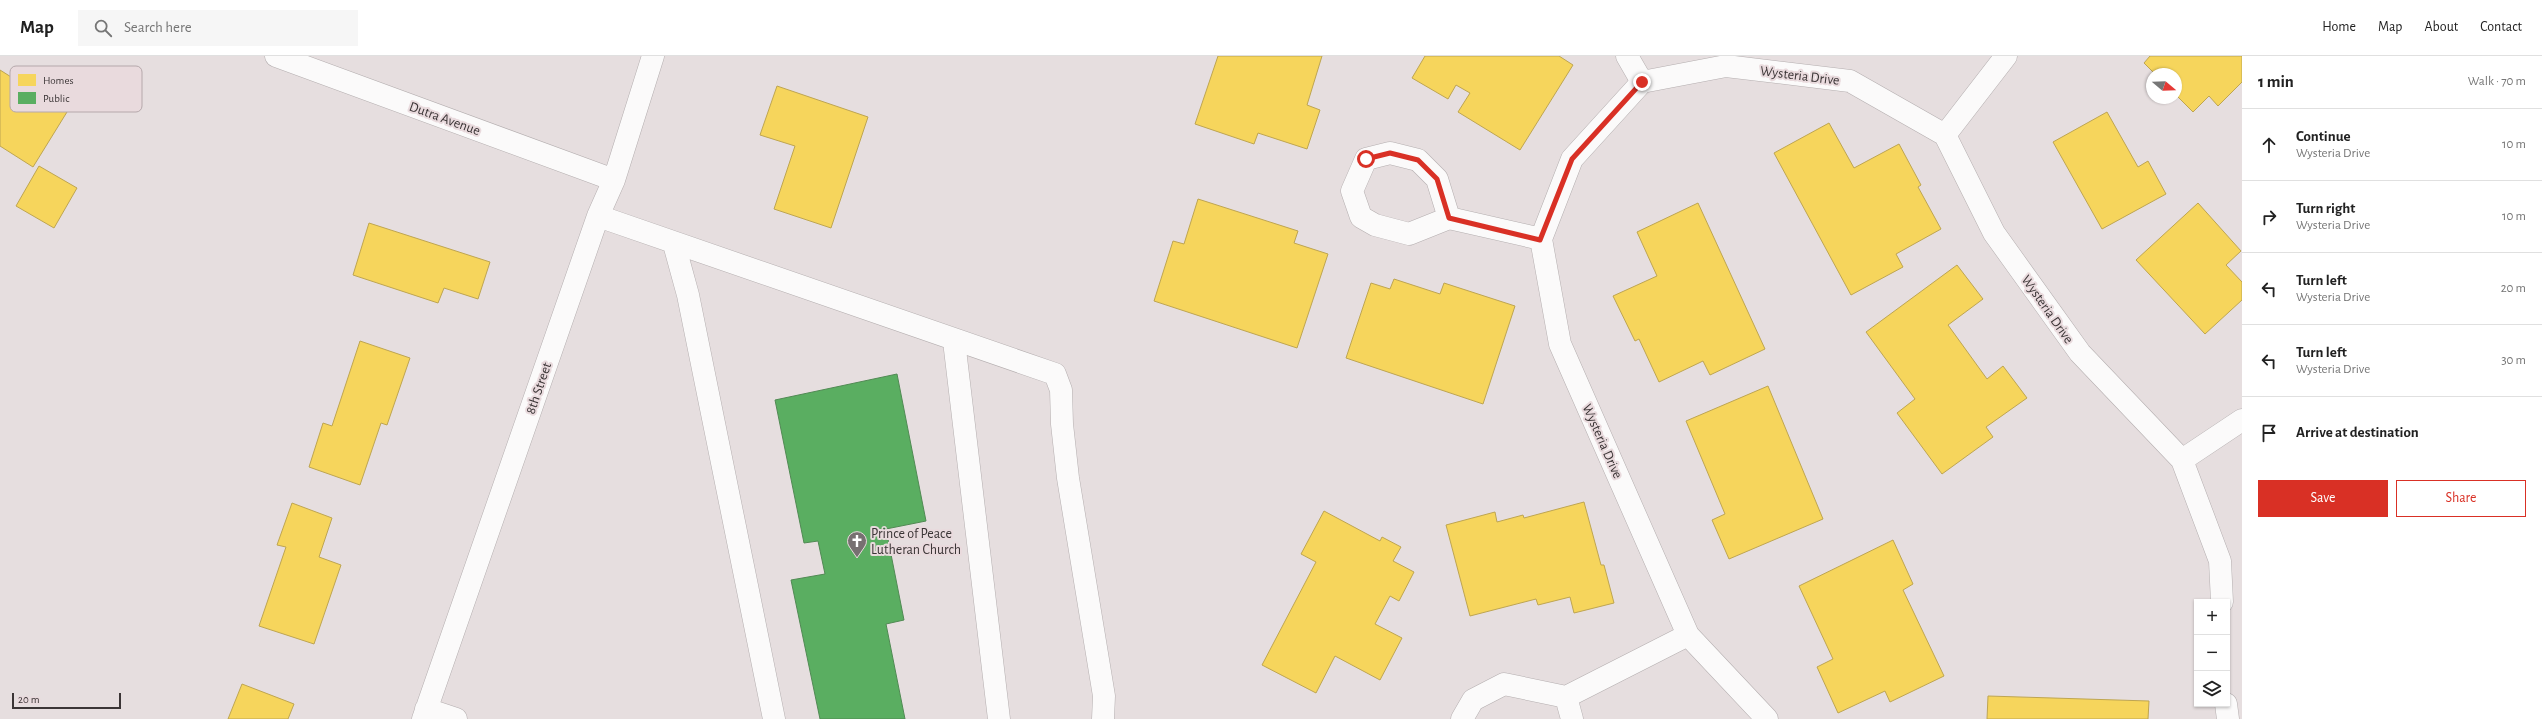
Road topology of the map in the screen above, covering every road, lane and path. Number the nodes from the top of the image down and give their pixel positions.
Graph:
1 (276, 56) edge
2 (653, 56) edge
3 (1627, 56) edge
4 (2006, 56) edge
5 (1642, 82) junction
6 (1945, 135) junction
7 (614, 180) junction
8 (598, 216) junction
9 (1449, 218) junction
10 (1540, 240) junction
11 (674, 244) junction
12 (954, 341) junction
13 (2242, 420) edge
14 (2182, 460) junction
15 (2222, 599) edge
16 (1688, 635) junction
17 (1566, 697) junction
18 (2226, 707) edge
19 (425, 714) edge
20 (456, 719) edge
21 (774, 719) edge
22 (999, 719) edge
23 (1103, 719) edge
24 (1462, 719) edge
25 (1572, 719) edge
26 (1767, 719) edge
27 (2228, 719) edge

1 - 7 street, Dutra Avenue
2 - 7 street, 8th Street
3 - 5 street
4 - 6 street
5 - 6 street, Wysteria Drive
5 - 10 street
6 - 14 street, Wysteria Drive
7 - 8 street, 8th Street
8 - 11 street
8 - 19 street, 8th Street
9 - 9 street
9 - 10 street
10 - 16 street, Wysteria Drive
11 - 12 street
11 - 21 street
12 - 22 street
12 - 23 street
13 - 14 street
14 - 15 street, Wysteria Drive
16 - 17 street
16 - 26 street, Wysteria Drive
17 - 24 street
17 - 25 street
18 - 27 street
19 - 20 street

